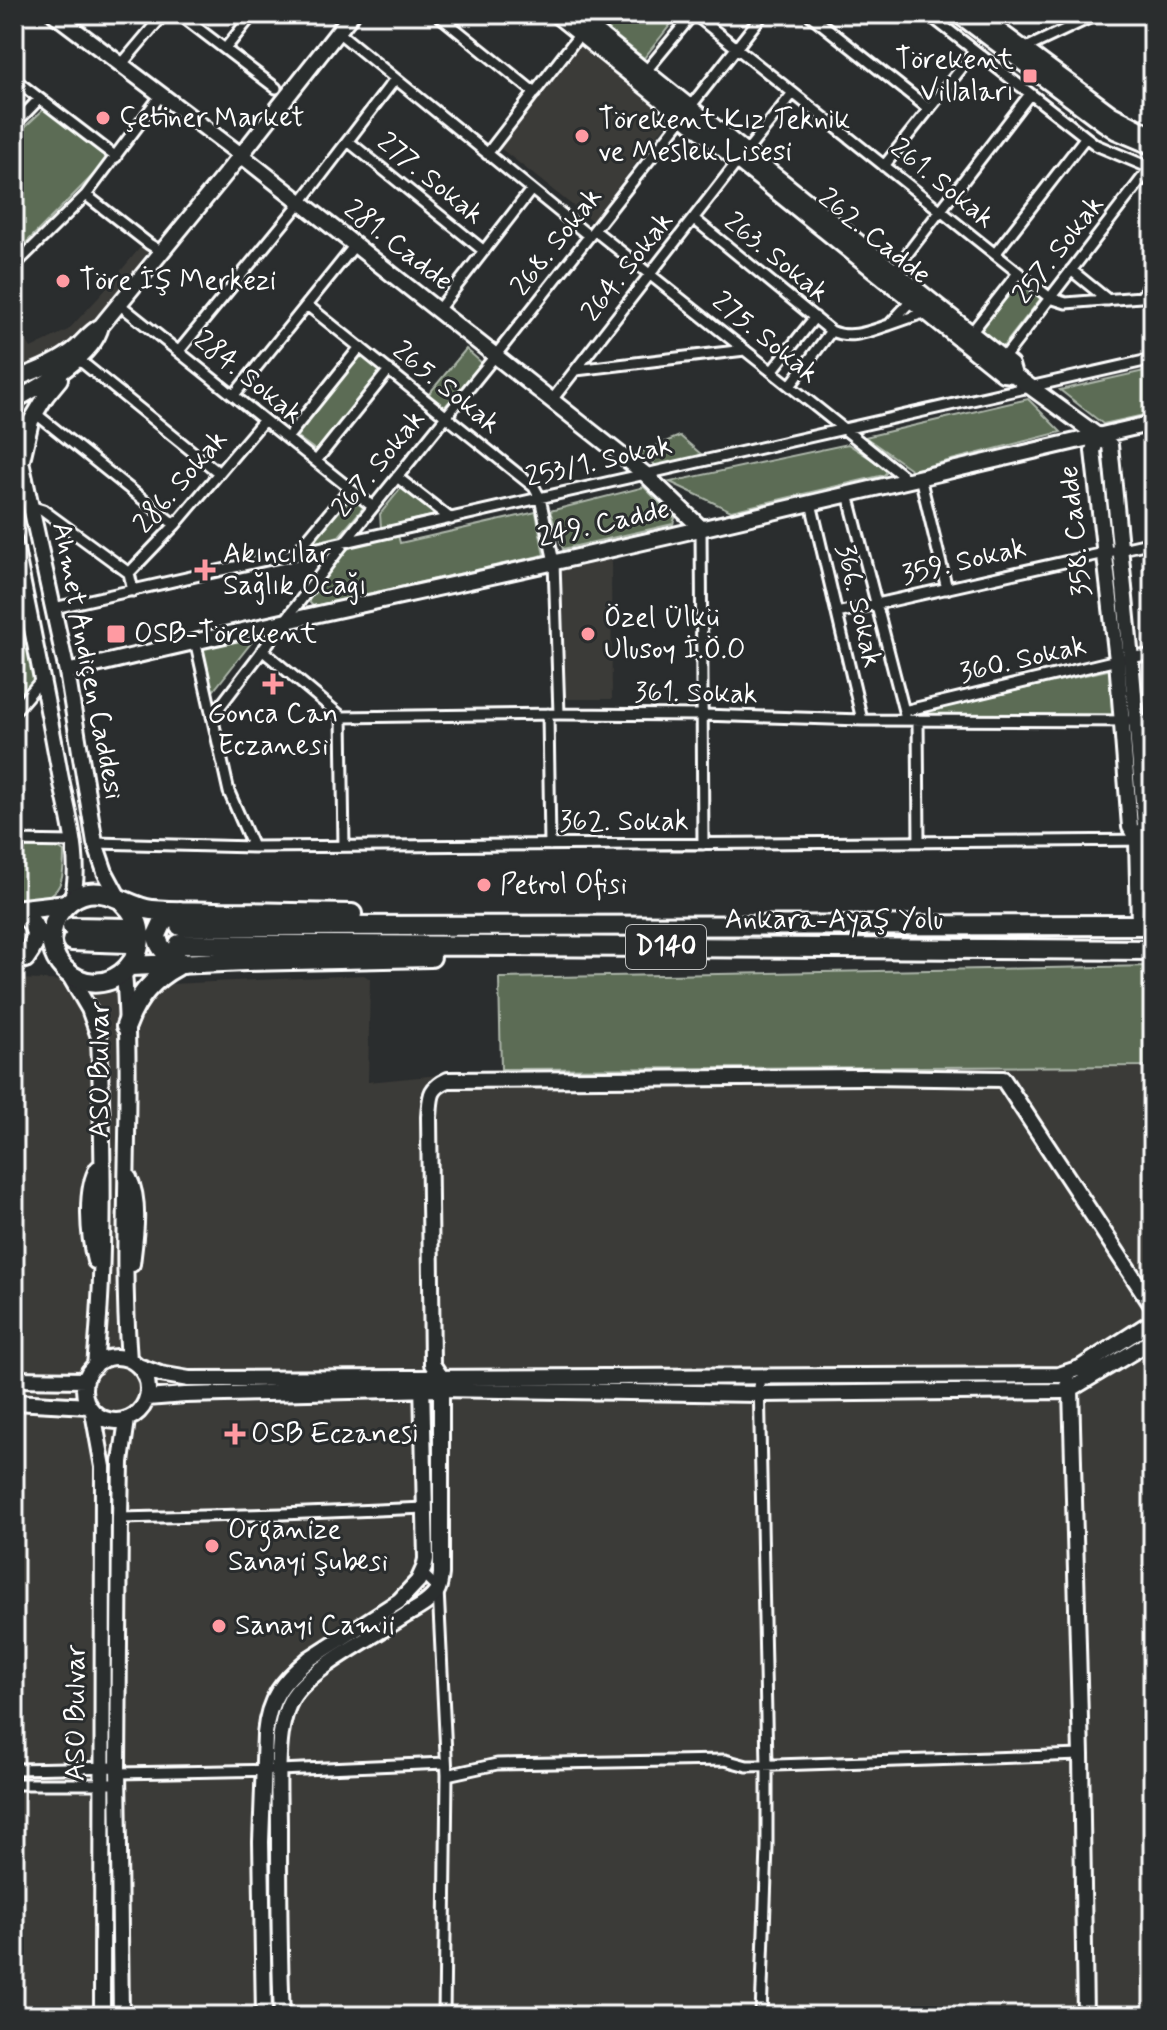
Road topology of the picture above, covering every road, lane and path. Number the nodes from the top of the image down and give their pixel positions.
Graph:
1 (54, 14) edge
2 (164, 14) edge
3 (179, 14) edge
4 (253, 14) edge
5 (352, 14) edge
6 (437, 14) edge
7 (555, 14) edge
8 (693, 14) edge
9 (763, 14) edge
10 (809, 14) edge
11 (928, 14) edge
12 (957, 14) edge
13 (977, 14) edge
14 (1098, 14) edge
15 (577, 15) edge
16 (338, 32) junction
17 (580, 34) junction
18 (737, 48) junction
19 (225, 49) junction
20 (1024, 49) junction
21 (975, 51) junction
22 (121, 65) junction
23 (646, 71) junction
24 (14, 79) edge
25 (395, 79) junction
26 (276, 88) dead end
27 (535, 93) junction
28 (793, 93) junction
29 (1030, 94) junction
30 (161, 95) junction
31 (39, 99) junction
32 (929, 109) junction
33 (686, 112) junction
34 (14, 125) edge
35 (1153, 135) edge
36 (1085, 138) junction
37 (348, 141) junction
38 (1153, 147) edge
39 (487, 154) junction
40 (241, 155) junction
41 (116, 157) junction
42 (742, 157) junction
43 (884, 166) junction
44 (1152, 168) edge
45 (531, 190) junction
46 (86, 195) junction
47 (301, 202) junction
48 (941, 211) junction
49 (694, 219) junction
50 (591, 233) junction
51 (355, 245) junction
52 (484, 251) junction
53 (162, 252) junction
54 (995, 254) junction
55 (14, 266) edge
56 (1071, 270) junction
57 (894, 271) junction
58 (1018, 273) junction
59 (650, 274) junction
60 (1153, 281) edge
61 (1153, 296) edge
62 (1141, 297) junction
63 (1050, 298) junction
64 (912, 300) junction
65 (1108, 300) junction
66 (119, 304) junction
67 (307, 305) junction
68 (438, 310) junction
69 (926, 312) junction
70 (815, 317) junction
71 (889, 325) junction
72 (101, 326) junction
73 (831, 331) junction
74 (971, 333) junction
75 (360, 347) junction
76 (745, 350) junction
77 (179, 351) junction
78 (495, 356) junction
79 (78, 359) junction
80 (1003, 359) junction
81 (1153, 359) edge
82 (389, 370) junction
83 (576, 370) junction
84 (772, 371) junction
85 (1014, 375) junction
86 (14, 379) edge
87 (790, 386) junction
88 (1030, 387) junction
89 (234, 395) junction
90 (552, 400) junction
91 (14, 401) edge
92 (35, 413) junction
93 (446, 416) junction
94 (264, 420) junction
95 (1153, 423) edge
96 (14, 429) edge
97 (844, 429) junction
98 (1098, 436) junction
99 (287, 438) junction
100 (316, 461) junction
101 (21, 464) junction
102 (219, 473) junction
103 (645, 474) junction
104 (397, 477) junction
105 (914, 479) junction
106 (350, 488) junction
107 (848, 494) junction
108 (540, 498) junction
109 (811, 503) junction
110 (30, 506) junction
111 (373, 507) junction
112 (451, 519) junction
113 (175, 525) junction
114 (701, 528) junction
115 (14, 540) edge
116 (1153, 542) edge
117 (344, 543) junction
118 (1120, 550) junction
119 (1105, 553) junction
120 (296, 554) junction
121 (554, 562) junction
122 (129, 573) junction
123 (947, 589) junction
124 (133, 591) junction
125 (878, 604) junction
126 (54, 608) junction
127 (837, 613) junction
128 (282, 623) junction
129 (195, 640) junction
130 (262, 650) junction
131 (1153, 654) edge
132 (1124, 660) junction
133 (67, 672) junction
134 (42, 679) junction
135 (14, 712) edge
136 (548, 714) junction
137 (559, 714) junction
138 (702, 715) junction
139 (905, 716) junction
140 (212, 717) junction
141 (342, 717) junction
142 (862, 720) junction
143 (918, 720) junction
144 (1130, 721) junction
145 (1153, 721) edge
146 (1137, 840) junction
147 (1153, 840) edge
148 (14, 841) edge
149 (73, 842) junction
150 (919, 842) junction
151 (95, 843) junction
152 (703, 844) junction
153 (550, 845) junction
154 (344, 846) junction
155 (253, 847) junction
156 (122, 901) junction
157 (69, 902) junction
158 (16, 910) edge
159 (1146, 925) edge
160 (179, 927) junction
161 (72, 934) tunnel mouth
162 (128, 935) dead end
163 (531, 946) junction
164 (1153, 950) edge
165 (19, 958) edge
166 (183, 964) junction
167 (64, 969) junction
168 (127, 969) junction
169 (126, 1026) junction
170 (1153, 1307) edge
171 (1153, 1321) edge
172 (1153, 1340) edge
173 (134, 1363) junction
174 (95, 1366) junction
175 (1065, 1374) junction
176 (438, 1377) junction
177 (759, 1378) junction
178 (14, 1379) edge
179 (86, 1380) junction
180 (422, 1383) junction
181 (1071, 1389) junction
182 (759, 1394) junction
183 (147, 1398) junction
184 (14, 1402) edge
185 (91, 1409) junction
186 (127, 1420) junction
187 (425, 1508) junction
188 (120, 1518) junction
189 (422, 1573) junction
190 (438, 1589) junction
191 (1081, 1755) junction
192 (445, 1763) junction
193 (767, 1765) junction
194 (102, 1767) junction
195 (14, 1769) edge
196 (264, 1769) junction
197 (279, 1770) junction
198 (118, 1775) junction
199 (447, 1775) junction
200 (102, 1783) junction
201 (14, 1784) edge
202 (280, 1970) junction
203 (263, 1972) junction
204 (102, 2016) edge
205 (121, 2016) edge
206 (264, 2016) edge
207 (282, 2016) edge
208 (444, 2016) edge
209 (761, 2016) edge
210 (1085, 2016) edge

1 - 22 street, 281. Cadde
2 - 22 street
3 - 19 street
4 - 19 street
5 - 16 street
6 - 27 street
7 - 17 street, 262. Cadde
8 - 18 street, 261. Sokak
8 - 23 street
9 - 18 street, 268. Sokak
10 - 32 street
11 - 21 street
12 - 38 street
13 - 20 street
14 - 20 street
15 - 23 street, 262. Cadde
16 - 25 street, 275. Sokak
16 - 40 street
17 - 27 street
17 - 33 street, 262. Cadde
18 - 28 street, 261. Sokak
18 - 33 street, 268. Sokak
19 - 26 street
20 - 35 street
21 - 29 street
21 - 32 street
22 - 30 street, 281. Cadde
23 - 33 street, 262. Cadde
24 - 31 street
25 - 37 street
25 - 39 street, 275. Sokak
27 - 39 street
28 - 42 street, 264. Sokak
28 - 43 street, 261. Sokak
29 - 36 street
29 - 48 street
30 - 40 street, 281. Cadde
30 - 41 street
31 - 34 street
31 - 41 street
32 - 43 street
33 - 42 street, 262. Cadde
33 - 50 street, 268. Sokak
36 - 44 street
36 - 54 street
37 - 47 street
37 - 52 street, 277. Sokak
39 - 45 street, 275. Sokak
40 - 47 street, 281. Cadde
40 - 53 street
41 - 46 street
42 - 49 street, 264. Sokak
42 - 57 street, 262. Cadde
42 - 64 street, 262. Cadde
43 - 48 street, 261. Sokak
44 - 56 street, 257. Sokak
45 - 50 street, 275. Sokak
45 - 52 street
46 - 53 street
46 - 55 street
47 - 51 street, 281. Cadde
47 - 77 street
48 - 54 street, 261. Sokak
48 - 57 street
49 - 59 street, 264. Sokak
49 - 70 street, 263. Sokak
50 - 59 street, 275. Sokak
50 - 78 street, 268. Sokak
51 - 67 street
51 - 68 street, 281. Cadde
52 - 68 street
53 - 66 street
54 - 58 street, 261. Sokak
56 - 63 street, 257. Sokak
56 - 65 street
57 - 74 street, 262. Cadde
58 - 63 street, 261. Sokak
58 - 74 street
59 - 76 street, 275. Sokak
59 - 83 street, 264. Sokak
60 - 62 street
61 - 62 street
62 - 65 street
63 - 65 street
63 - 80 street, 257. Sokak
64 - 69 street, 262. Cadde
64 - 71 street
66 - 72 street
66 - 77 street, 284. Sokak
67 - 75 street, 265. Sokak
67 - 89 street
68 - 78 street, 281. Cadde
69 - 71 street
69 - 85 street, 262. Cadde
70 - 73 street, 263. Sokak
70 - 84 street
71 - 73 street
72 - 79 street
72 - 86 street
73 - 87 street
74 - 80 street, 262. Cadde
75 - 82 street, 265. Sokak
75 - 99 street
76 - 83 street
76 - 84 street, 275. Sokak
77 - 89 street, 284. Sokak
78 - 90 street, 281. Cadde
78 - 93 street, 267. Sokak
79 - 91 street
79 - 92 street
79 - 102 street
80 - 85 street, 262. Cadde
81 - 88 street, 253/1. Sokak
82 - 93 street, 265. Sokak
82 - 100 street
83 - 90 street, 264. Sokak
84 - 87 street, 275. Sokak
85 - 88 street, 262. Cadde
87 - 97 street, 275. Sokak
88 - 97 street, 253/1. Sokak
88 - 98 street, 262. Cadde
89 - 94 street, 284. Sokak
90 - 103 street, 281. Cadde
92 - 101 street
92 - 113 street
93 - 104 street, 267. Sokak
93 - 108 street, 265. Sokak
94 - 99 street, 284. Sokak
94 - 102 street, 286. Sokak
95 - 98 street, 249. Cadde
96 - 101 street, Ahmet Andiçen Caddesi
97 - 103 street, 253/1. Sokak
97 - 105 street, 275. Sokak
98 - 105 street, 249. Cadde
98 - 118 street, 358. Cadde
98 - 119 street, 358. Cadde
99 - 100 street, 284. Sokak
100 - 106 street, 284. Sokak
101 - 110 street, Ahmet Andiçen Caddesi
102 - 113 street, 286. Sokak
103 - 108 street, 253/1. Sokak
103 - 114 street, 281. Cadde
104 - 111 street, 267. Sokak
104 - 112 street
105 - 107 street, 249. Cadde
105 - 123 street
106 - 111 street, 284. Sokak
106 - 120 street
107 - 109 street, 249. Cadde
107 - 125 street
108 - 112 street, 253/1. Sokak
108 - 121 street
109 - 114 street, 249. Cadde
109 - 127 street, 366. Sokak
110 - 122 street
110 - 126 street, Ahmet Andiçen Caddesi
111 - 117 street, 267. Sokak
112 - 117 street, 253/1. Sokak
113 - 122 street, 286. Sokak
114 - 121 street, 249. Cadde
114 - 138 street
115 - 134 street, Ahmet Andiçen Caddesi
116 - 118 street, 359. Sokak
117 - 120 street, 253/1. Sokak
117 - 128 street, 267. Sokak
118 - 119 street, 359. Sokak
118 - 132 street, 358. Cadde
119 - 123 street, 359. Sokak
119 - 132 street, 358. Cadde
120 - 124 street, 253/1. Sokak
121 - 128 street, 249. Cadde
121 - 137 street
122 - 124 street
123 - 125 street, 359. Sokak
124 - 126 street, 253/1. Sokak
125 - 127 street, 359. Sokak
125 - 139 street
126 - 133 street, Ahmet Andiçen Caddesi
127 - 142 street, 366. Sokak
128 - 129 street, 249. Cadde
128 - 130 street, 267. Sokak
129 - 133 street, 249. Cadde
129 - 140 street
130 - 140 street, 267. Sokak
130 - 141 street
131 - 132 street, 360. Sokak
132 - 139 street, 360. Sokak
132 - 144 street, 358. Cadde
133 - 151 street, Ahmet Andiçen Caddesi
134 - 135 street
134 - 149 street, Ahmet Andiçen Caddesi
136 - 137 street, 361. Sokak
136 - 141 street, 361. Sokak
136 - 153 street
137 - 138 street, 361. Sokak
138 - 142 street, 361. Sokak
138 - 152 street
139 - 142 street, 361. Sokak
139 - 143 street, 361. Sokak
140 - 155 street
141 - 154 street
143 - 144 street, 361. Sokak
143 - 150 street
144 - 145 street, 361. Sokak
144 - 146 street, 358. Cadde
146 - 147 street, 362. Sokak
146 - 150 street, 362. Sokak
146 - 159 street, 358. Cadde
148 - 149 street
149 - 157 street, Ahmet Andiçen Caddesi
150 - 152 street, 362. Sokak
151 - 155 street, 362. Sokak
151 - 156 street, Ahmet Andiçen Caddesi
152 - 153 street, 362. Sokak
153 - 154 street, 362. Sokak
154 - 155 street, 362. Sokak
156 - 157 highway
156 - 160 highway
156 - 168 highway
157 - 158 highway
157 - 167 highway
158 - 165 highway
159 - 160 highway, Ankara-Ayaş Yolu / D140
160 - 163 highway, Ankara-Ayaş Yolu / D140
160 - 166 highway
161 - 162 highway
163 - 164 highway, Ankara-Ayaş Yolu / D140
163 - 166 highway
165 - 167 highway
166 - 168 highway
166 - 169 highway
167 - 168 highway
167 - 174 street, ASO Bulvar
168 - 169 street, ASO Bulvar
169 - 173 street, ASO Bulvar
170 - 176 street
171 - 175 street
172 - 181 street
173 - 174 street
173 - 180 street
173 - 183 street
174 - 179 street
175 - 177 street
175 - 181 street
176 - 177 street
176 - 180 street
176 - 180 street
176 - 182 street
176 - 190 street
177 - 182 street
178 - 179 street
179 - 185 street
180 - 183 street
180 - 187 street
181 - 182 street
181 - 191 street
182 - 193 street
183 - 186 street
184 - 185 street
185 - 186 street
185 - 194 street, ASO Bulvar
186 - 188 street, ASO Bulvar
187 - 188 street
187 - 189 street
188 - 198 street, ASO Bulvar
189 - 190 street
189 - 196 street
190 - 192 street
190 - 197 street
191 - 193 street
191 - 210 street
192 - 197 street
192 - 199 street
193 - 199 street
193 - 209 street
194 - 195 street
194 - 198 street
194 - 200 street, ASO Bulvar
196 - 197 street
196 - 198 street
196 - 203 street
197 - 202 street
198 - 200 street
198 - 205 street, ASO Bulvar
199 - 208 street
200 - 201 street
200 - 204 street, ASO Bulvar
202 - 203 street
202 - 207 street
203 - 206 street

